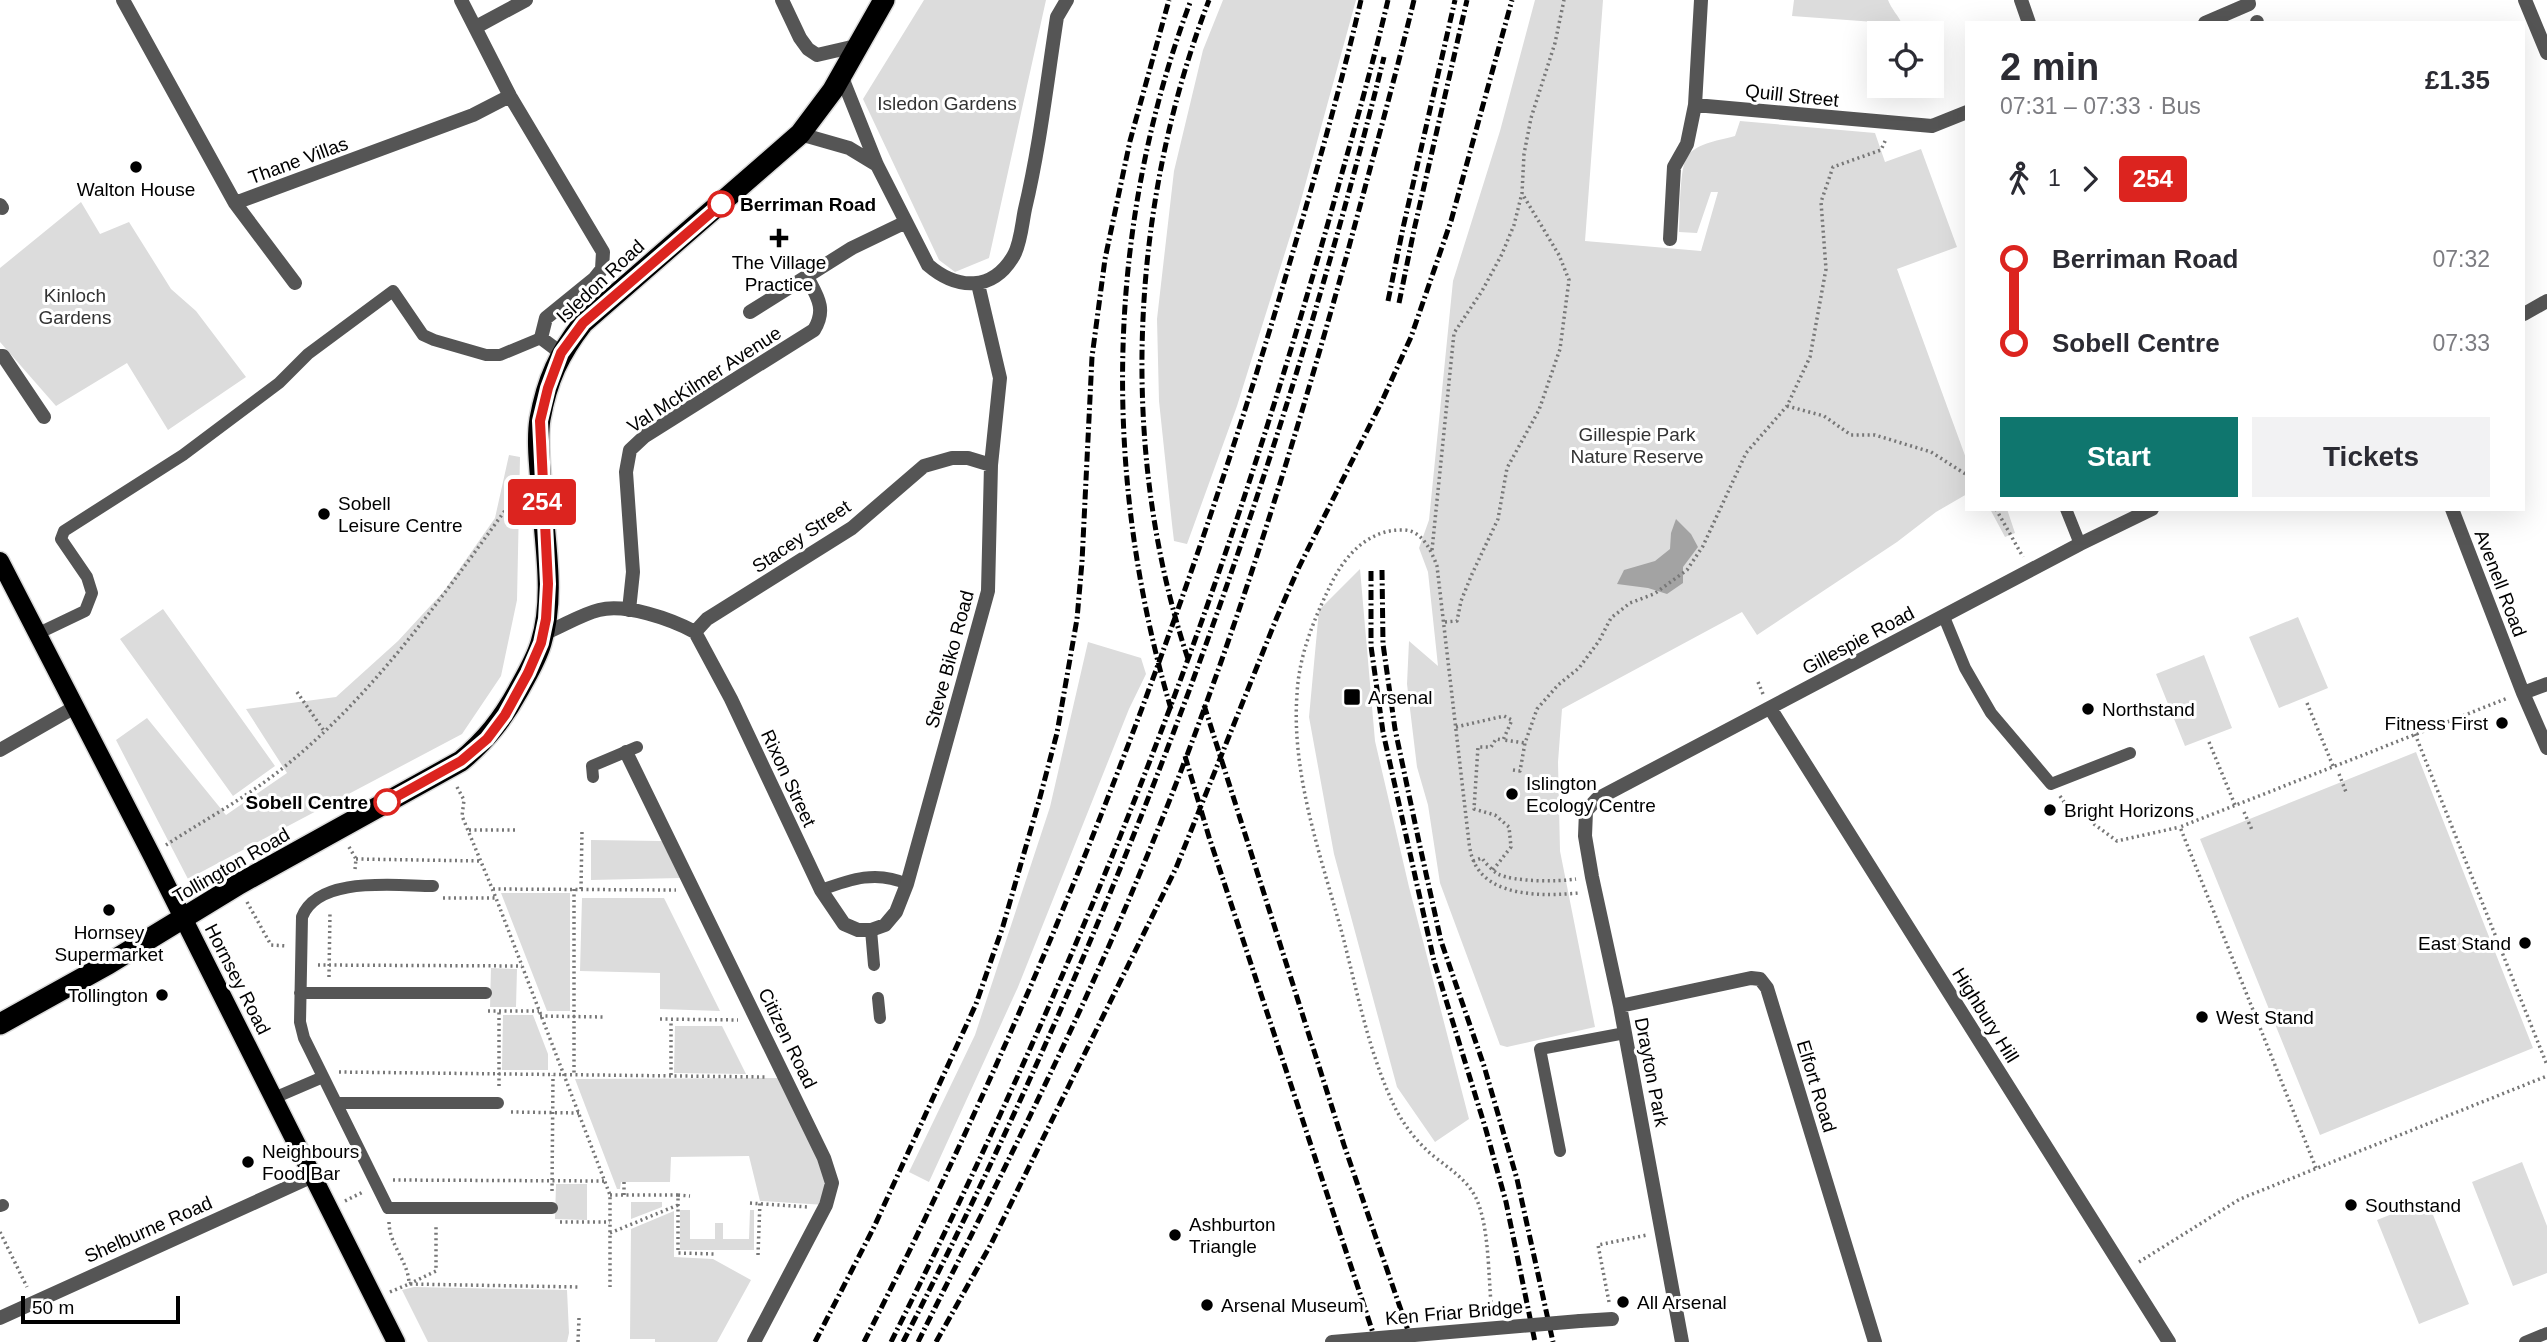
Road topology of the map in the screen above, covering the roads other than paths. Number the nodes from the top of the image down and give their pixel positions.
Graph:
1 (123, 0) edge
2 (461, 0) edge
3 (526, 0) edge
4 (782, 0) edge
5 (884, 0) edge
6 (1067, 0) edge
7 (1701, 0) edge
8 (2021, 0) edge
9 (2525, 0) edge
10 (2249, 2) edge
11 (2028, 21) edge
12 (2209, 21) edge
13 (476, 27) junction
14 (856, 46) junction
15 (2547, 53) edge
16 (841, 75) junction
17 (510, 96) junction
18 (1695, 104) junction
19 (1965, 113) edge
20 (800, 134) junction
21 (877, 164) junction
22 (235, 203) junction
23 (906, 222) junction
24 (1670, 239) dead end
25 (807, 277) junction
26 (295, 283) dead end
27 (978, 284) junction
28 (2547, 301) edge
29 (750, 312) dead end
30 (2525, 313) edge
31 (541, 338) junction
32 (561, 353) junction
33 (0, 356) edge
34 (44, 417) dead end
35 (991, 465) junction
36 (2067, 511) edge
37 (2148, 511) edge
38 (2453, 511) edge
39 (2080, 544) junction
40 (0, 561) edge
41 (629, 610) junction
42 (1944, 617) junction
43 (695, 632) junction
44 (39, 633) junction
45 (543, 634) junction
46 (528, 673) joint
47 (2547, 684) edge
48 (2523, 693) junction
49 (75, 707) junction
50 (1770, 708) junction
51 (2547, 748) edge
52 (631, 749) joint
53 (0, 750) edge
54 (2130, 753) dead end
55 (593, 777) dead end
56 (1586, 811) joint
57 (907, 884) junction
58 (433, 886) road end
59 (821, 890) junction
60 (184, 918) junction
61 (865, 930) junction
62 (874, 965) dead end
63 (300, 993) junction
64 (486, 993) dead end
65 (878, 998) dead end
66 (1620, 1006) junction
67 (880, 1018) dead end
68 (0, 1024) edge
69 (1625, 1033) junction
70 (323, 1077) junction
71 (274, 1098) junction
72 (336, 1103) junction
73 (498, 1103) road end
74 (1560, 1151) dead end
75 (313, 1176) junction
76 (552, 1208) road end
77 (0, 1318) edge
78 (1612, 1319) road end
79 (2547, 1333) edge
80 (396, 1342) edge
81 (754, 1342) edge
82 (1332, 1342) edge
83 (1682, 1342) edge
84 (1875, 1342) edge
85 (2169, 1342) edge
86 (2525, 1342) edge

1 - 22 street, Thane Villas
2 - 13 street
3 - 13 street
4 - 14 street
5 - 14 highway, Isledon Road
6 - 27 street
7 - 18 street
8 - 11 street
9 - 15 street
10 - 12 street
13 - 17 street
14 - 16 highway, Isledon Road
16 - 20 highway, Isledon Road
16 - 21 street
17 - 22 street, Thane Villas
17 - 31 street
18 - 19 street, Quill Street
18 - 24 street
20 - 21 street
20 - 32 highway, Isledon Road
21 - 23 street
22 - 26 street
23 - 25 street, Val McKilmer Avenue
23 - 27 street
25 - 29 street, Val McKilmer Avenue
25 - 41 street, Val McKilmer Avenue
27 - 35 street, Steve Biko Road
28 - 30 street
31 - 32 street
31 - 44 lane
32 - 45 highway, Isledon Road
33 - 34 street
35 - 43 street, Stacey Street
35 - 57 street, Steve Biko Road
36 - 39 lane
37 - 39 street, Gillespie Road
38 - 48 street, Avenell Road
39 - 42 street, Gillespie Road
40 - 44 main road, Hornsey Road
41 - 43 street
41 - 45 street
42 - 50 street, Gillespie Road
42 - 54 lane
43 - 59 street, Rixon Street
44 - 49 main road, Hornsey Road
45 - 46 highway, Isledon Road
46 - 60 highway, Tollington Road
47 - 48 street
48 - 51 street, Avenell Road
49 - 53 street
49 - 60 main road, Hornsey Road
50 - 56 street, Gillespie Road
50 - 85 street, Highbury Hill
52 - 55 lane
52 - 81 street, Citizen Road
56 - 66 street, Drayton Park
57 - 59 lane
57 - 61 street, Steve Biko Road
58 - 63 lane
59 - 61 street, Rixon Street
60 - 68 highway, Tollington Road
60 - 71 main road, Hornsey Road
61 - 62 lane
63 - 64 lane
63 - 70 lane
65 - 67 lane
66 - 69 street, Drayton Park
66 - 84 street, Elfort Road
69 - 74 lane
69 - 83 street, Drayton Park
70 - 71 lane
70 - 72 lane
71 - 75 main road, Hornsey Road
72 - 73 lane
72 - 76 lane
75 - 77 street, Shelburne Road
75 - 80 main road, Hornsey Road
78 - 82 street, Ken Friar Bridge, bridge
79 - 86 lane

